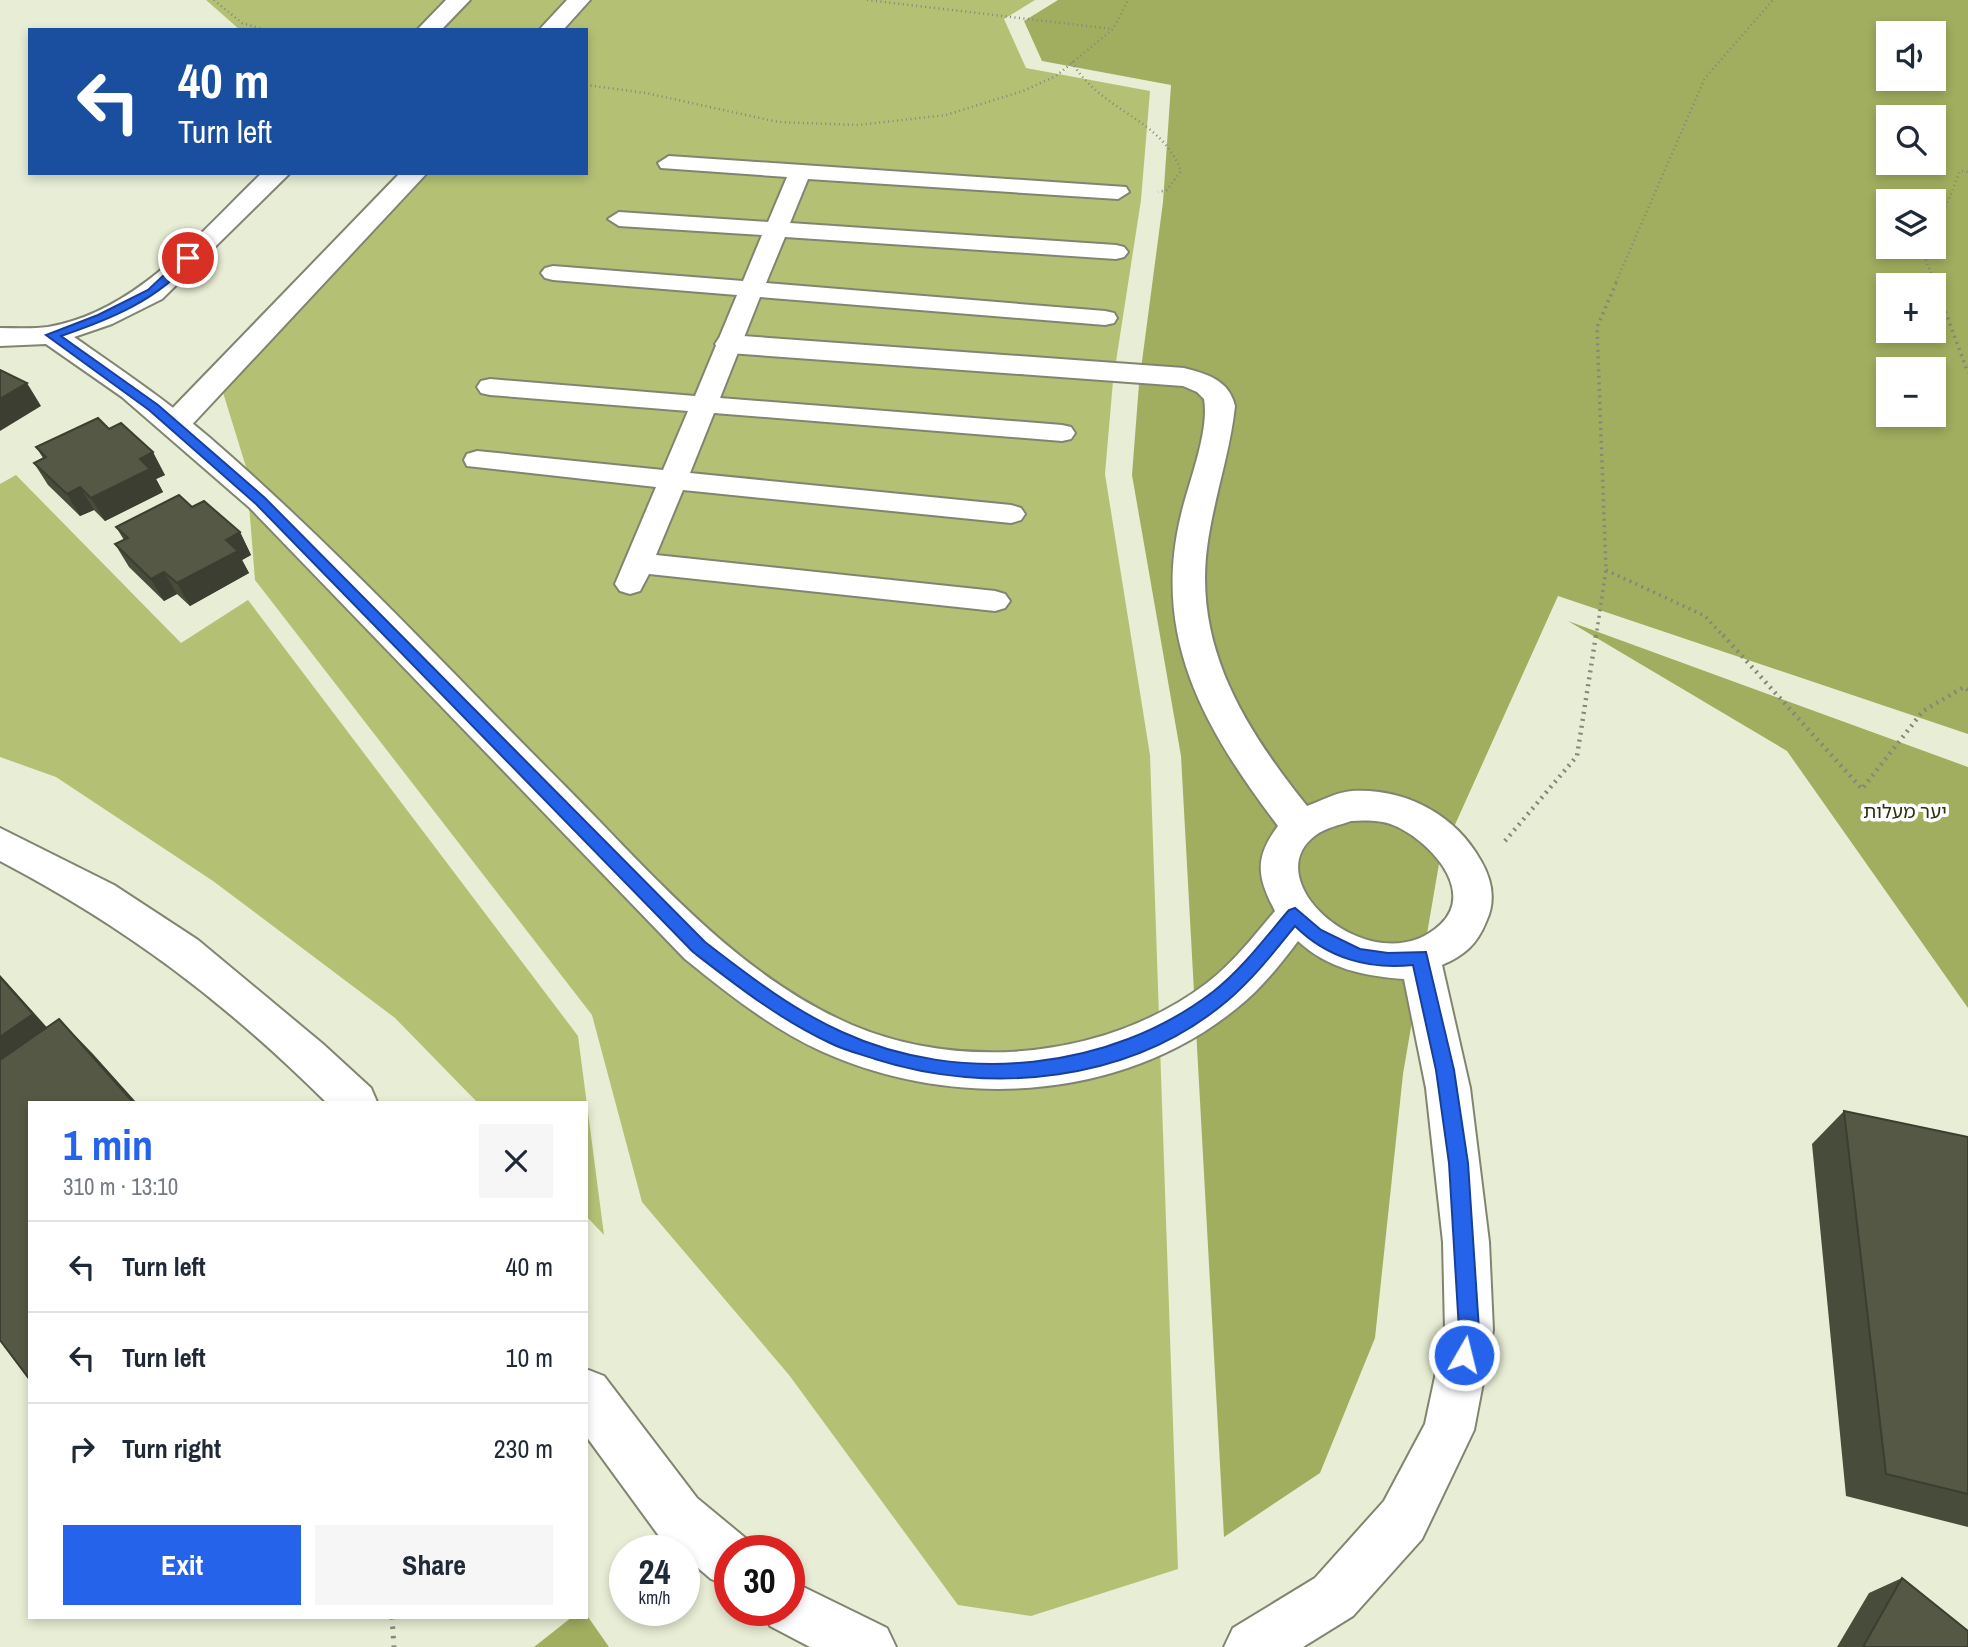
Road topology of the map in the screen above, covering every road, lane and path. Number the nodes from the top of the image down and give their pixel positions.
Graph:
1 (215, 0) edge
2 (459, 0) edge
3 (579, 0) edge
4 (867, 0) edge
5 (1128, 0) edge
6 (1773, 0) edge
7 (258, 28) edge
8 (430, 28) edge
9 (552, 28) edge
10 (1113, 29) junction
11 (1072, 62) junction
12 (588, 85) edge
13 (669, 163) dead end
14 (800, 172) junction
15 (1968, 172) edge
16 (275, 175) edge
17 (412, 175) edge
18 (1118, 192) joint
19 (1946, 206) edge
20 (619, 219) dead end
21 (776, 230) junction
22 (1116, 252) dead end
23 (1926, 259) edge
24 (552, 273) dead end
25 (752, 289) junction
26 (1105, 318) dead end
27 (52, 335) junction
28 (0, 337) edge
29 (729, 344) junction
30 (1968, 373) edge
31 (490, 387) dead end
32 (705, 404) junction
33 (175, 424) junction
34 (1062, 433) dead end
35 (477, 460) dead end
36 (673, 480) junction
37 (1011, 514) dead end
38 (1606, 570) junction
39 (995, 601) dead end
40 (1968, 690) edge
41 (1300, 826) junction
42 (0, 844) edge
43 (1471, 881) junction
44 (1295, 915) junction
45 (1420, 957) junction
46 (354, 1101) edge
47 (588, 1397) edge
48 (714, 1547) edge
49 (805, 1615) edge
50 (392, 1619) edge
51 (394, 1647) edge
52 (867, 1647) edge
53 (1252, 1647) edge

1 - 7 path
2 - 8 street
3 - 9 street
4 - 10 path
5 - 10 path
6 - 38 path
10 - 11 path
11 - 12 path
11 - 18 path
13 - 14 lane
14 - 18 lane
14 - 21 lane
15 - 19 path
16 - 27 street
17 - 33 street
20 - 21 lane
21 - 22 lane
21 - 25 lane
23 - 30 path
24 - 25 lane
25 - 26 lane
25 - 29 lane
27 - 28 street
27 - 33 street
29 - 32 lane
29 - 41 street
31 - 32 lane
32 - 34 lane
32 - 36 lane
33 - 44 street
35 - 36 lane
36 - 37 lane
36 - 39 lane
38 - 40 path
38 - 43 path
41 - 43 street
41 - 44 street
42 - 46 street
43 - 45 street
44 - 45 street
45 - 53 street
47 - 48 street
49 - 52 street
50 - 51 path

